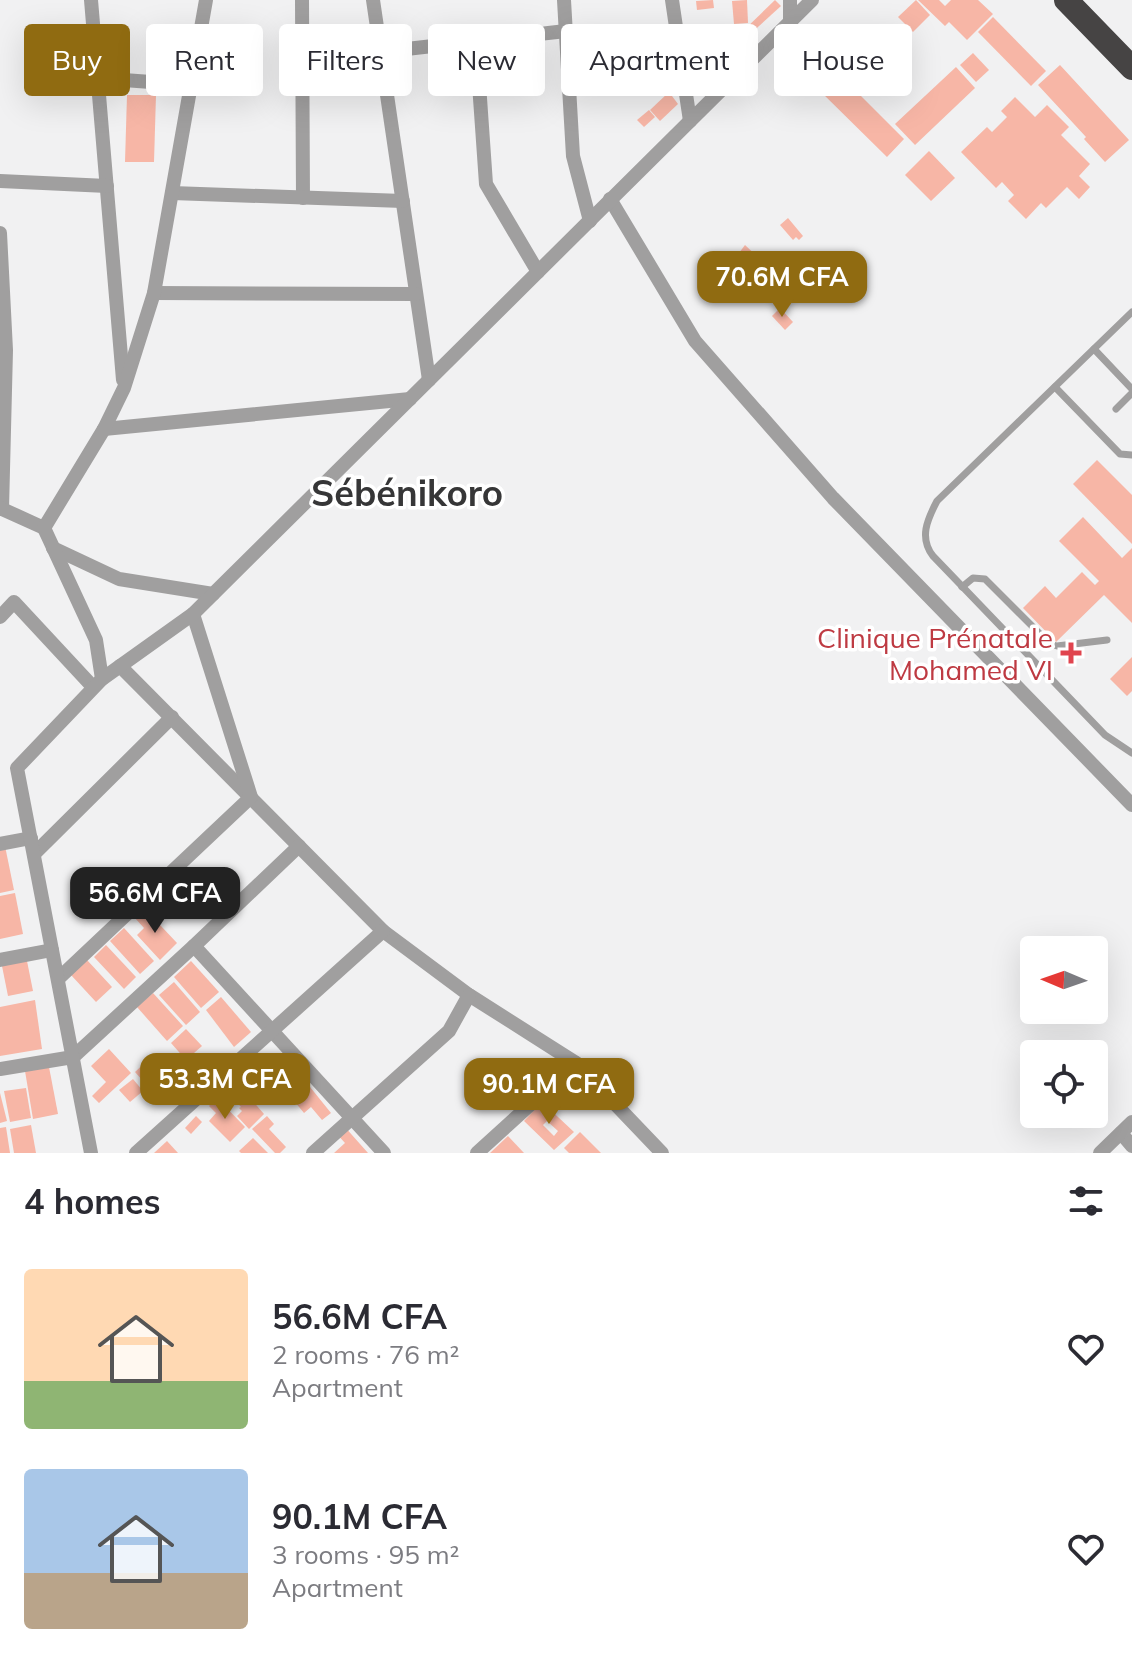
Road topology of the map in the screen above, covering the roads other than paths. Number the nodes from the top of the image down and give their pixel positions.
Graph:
1 (91, 0) edge
2 (206, 0) edge
3 (302, 0) edge
4 (373, 0) edge
5 (564, 0) edge
6 (672, 0) edge
7 (790, 0) edge
8 (812, 0) edge
9 (1066, 0) edge
10 (1088, 0) edge
11 (790, 21) junction
12 (93, 24) edge
13 (202, 24) edge
14 (376, 24) edge
15 (566, 24) edge
16 (1132, 45) edge
17 (1132, 68) edge
18 (99, 96) edge
19 (189, 96) edge
20 (387, 96) edge
21 (480, 96) edge
22 (570, 96) edge
23 (690, 121) junction
24 (0, 181) edge
25 (107, 186) junction
26 (172, 193) junction
27 (303, 198) junction
28 (610, 199) junction
29 (403, 201) junction
30 (590, 221) junction
31 (0, 233) edge
32 (538, 272) junction
33 (154, 293) junction
34 (416, 294) junction
35 (1132, 312) edge
36 (1094, 349) junction
37 (429, 380) junction
38 (1055, 387) junction
39 (124, 388) junction
40 (1132, 391) edge
41 (410, 399) junction
42 (1116, 409) dead end
43 (104, 429) junction
44 (1132, 455) edge
45 (1, 508) edge
46 (44, 528) junction
47 (53, 548) junction
48 (962, 587) junction
49 (213, 594) junction
50 (193, 614) junction
51 (0, 617) edge
52 (1107, 640) dead end
53 (120, 666) junction
54 (97, 683) junction
55 (172, 717) junction
56 (1132, 753) edge
57 (251, 797) junction
58 (1132, 805) edge
59 (31, 838) junction
60 (0, 844) edge
61 (299, 846) junction
62 (34, 854) junction
63 (383, 931) junction
64 (194, 946) junction
65 (52, 950) junction
66 (0, 960) edge
67 (58, 979) junction
68 (469, 995) junction
69 (272, 1032) junction
70 (73, 1057) junction
71 (576, 1063) junction
72 (0, 1069) edge
73 (351, 1118) junction
74 (1126, 1128) edge
75 (1132, 1146) edge
76 (660, 1152) edge
77 (91, 1153) edge
78 (136, 1153) edge
79 (313, 1153) edge
80 (384, 1153) edge
81 (477, 1153) edge
82 (1100, 1153) edge

1 - 12 street
2 - 13 street
3 - 27 street
4 - 14 street
5 - 15 street
6 - 23 street
7 - 11 street
8 - 11 street
9 - 17 highway
10 - 16 highway
11 - 23 street
18 - 25 street
19 - 26 street
20 - 29 street
21 - 32 street
22 - 30 street
23 - 28 street
24 - 25 street
25 - 39 street
26 - 27 street
26 - 33 street
27 - 29 street
28 - 30 street
28 - 58 street
29 - 34 street
30 - 32 street
31 - 45 street
32 - 37 street
33 - 34 street
33 - 39 street
34 - 37 street
35 - 36 lane
36 - 38 lane
36 - 40 lane
37 - 41 street
38 - 44 lane
38 - 48 lane
39 - 43 street
40 - 42 lane
41 - 43 street
41 - 49 street
43 - 46 street
45 - 46 street
46 - 47 street
47 - 49 street
47 - 54 street
48 - 52 lane
48 - 56 lane
49 - 50 street
50 - 53 street
50 - 57 street
51 - 54 street
53 - 54 street
53 - 55 street
54 - 59 street
55 - 57 street
55 - 62 street
57 - 61 street
57 - 67 street
59 - 60 street
59 - 62 street
61 - 63 street
61 - 64 street
62 - 65 street
63 - 68 street
63 - 69 street
64 - 69 street
64 - 70 street
65 - 66 street
65 - 67 street
67 - 70 street
68 - 71 street
68 - 73 street
69 - 73 street
69 - 78 street
70 - 72 street
70 - 77 street
71 - 76 street
71 - 81 street
73 - 79 street
73 - 80 street
74 - 75 street
74 - 82 street

